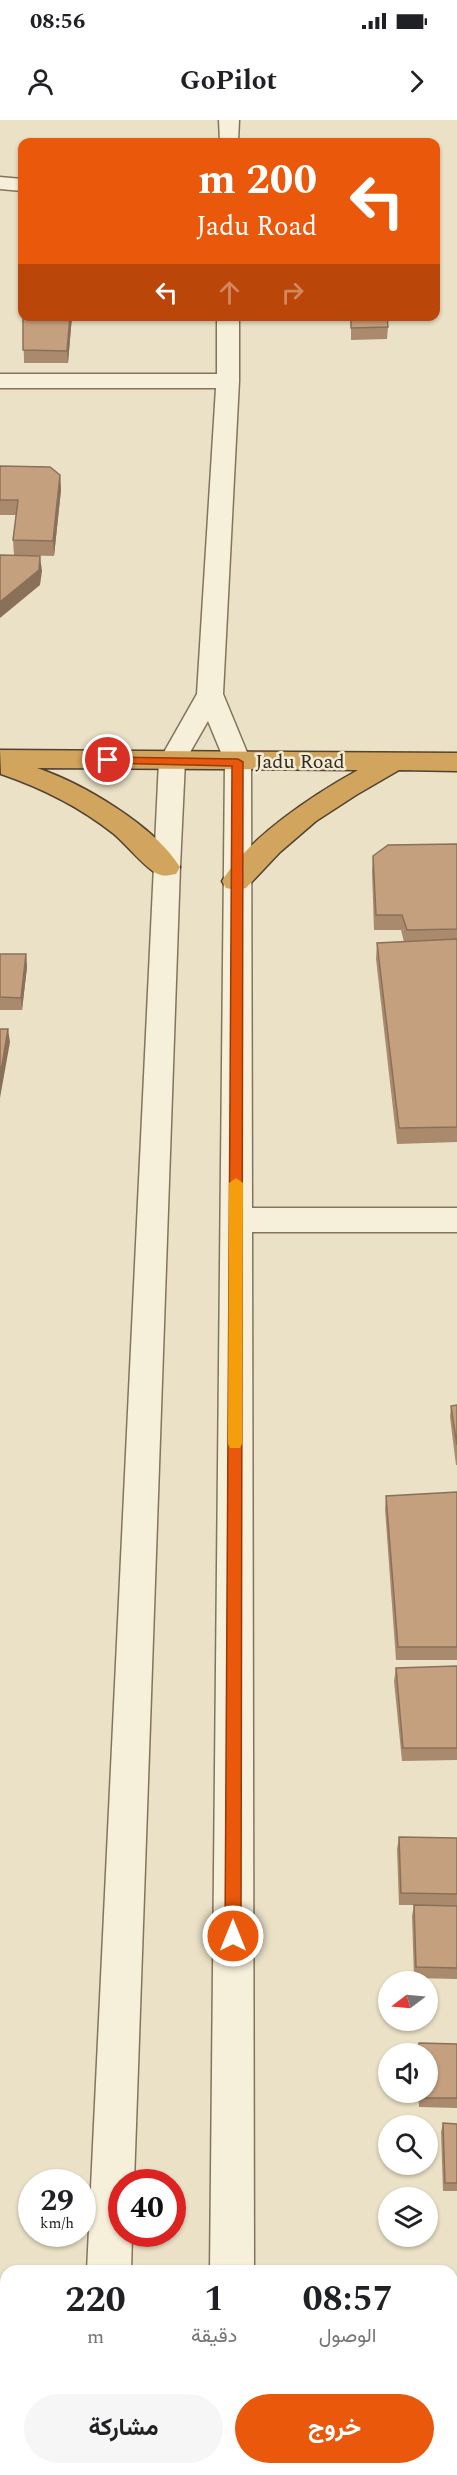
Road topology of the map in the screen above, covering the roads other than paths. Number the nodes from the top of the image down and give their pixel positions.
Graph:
1 (229, 120) edge
2 (229, 138) edge
3 (0, 183) edge
4 (18, 185) edge
5 (228, 321) edge
6 (0, 381) edge
7 (228, 381) junction
8 (210, 694) junction
9 (0, 759) edge
10 (172, 761) junction
11 (238, 762) junction
12 (395, 762) junction
13 (457, 762) edge
14 (0, 764) edge
15 (166, 867) junction
16 (236, 881) junction
17 (236, 1220) junction
18 (457, 1220) edge
19 (109, 2265) edge
20 (232, 2265) edge

1 - 2 street
3 - 4 street
5 - 7 street
6 - 7 street
7 - 8 street
8 - 10 street
8 - 11 street
9 - 10 highway, Jadu Road
10 - 11 highway, Jadu Road
10 - 15 street
11 - 12 highway, Jadu Road
11 - 16 street
12 - 13 highway, Jadu Road
12 - 16 highway
14 - 15 highway
15 - 19 street
16 - 17 street
17 - 18 street
17 - 20 street

